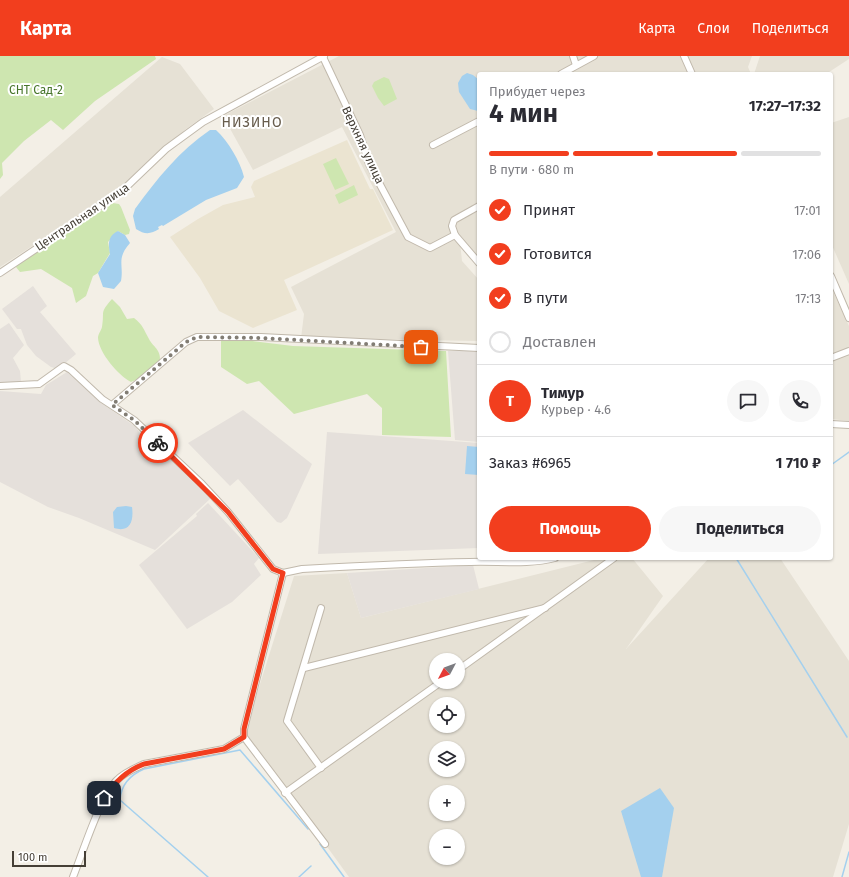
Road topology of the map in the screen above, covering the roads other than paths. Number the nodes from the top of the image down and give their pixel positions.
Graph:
1 (323, 56) edge
2 (573, 56) edge
3 (594, 56) edge
4 (684, 56) edge
5 (576, 65) junction
6 (564, 72) edge
7 (691, 72) edge
8 (477, 122) edge
9 (433, 145) dead end
10 (477, 207) edge
11 (455, 235) junction
12 (477, 261) edge
13 (0, 273) edge
14 (833, 281) edge
15 (849, 318) edge
16 (477, 348) edge
17 (849, 351) edge
18 (833, 357) edge
19 (0, 386) edge
20 (112, 405) junction
21 (833, 424) edge
22 (849, 426) edge
23 (524, 560) edge
24 (547, 560) edge
25 (611, 560) edge
26 (283, 573) junction
27 (321, 608) dead end
28 (545, 608) junction
29 (465, 665) edge
30 (304, 668) junction
31 (431, 689) edge
32 (244, 737) junction
33 (321, 768) junction
34 (285, 793) junction
35 (325, 844) dead end
36 (73, 877) edge

1 - 11 street, Верхняя улица
1 - 13 street, Центральная улица
2 - 5 street
3 - 5 street
4 - 7 street
5 - 6 street
8 - 9 street
10 - 11 street
11 - 12 street
14 - 15 street
16 - 20 street
17 - 18 street
19 - 20 street
20 - 26 street
21 - 22 street
23 - 24 street
23 - 26 street
25 - 28 street
26 - 32 street
27 - 30 street
28 - 29 street
28 - 30 street
30 - 33 street
31 - 33 street
32 - 34 street
32 - 36 street
33 - 34 street
34 - 35 street

